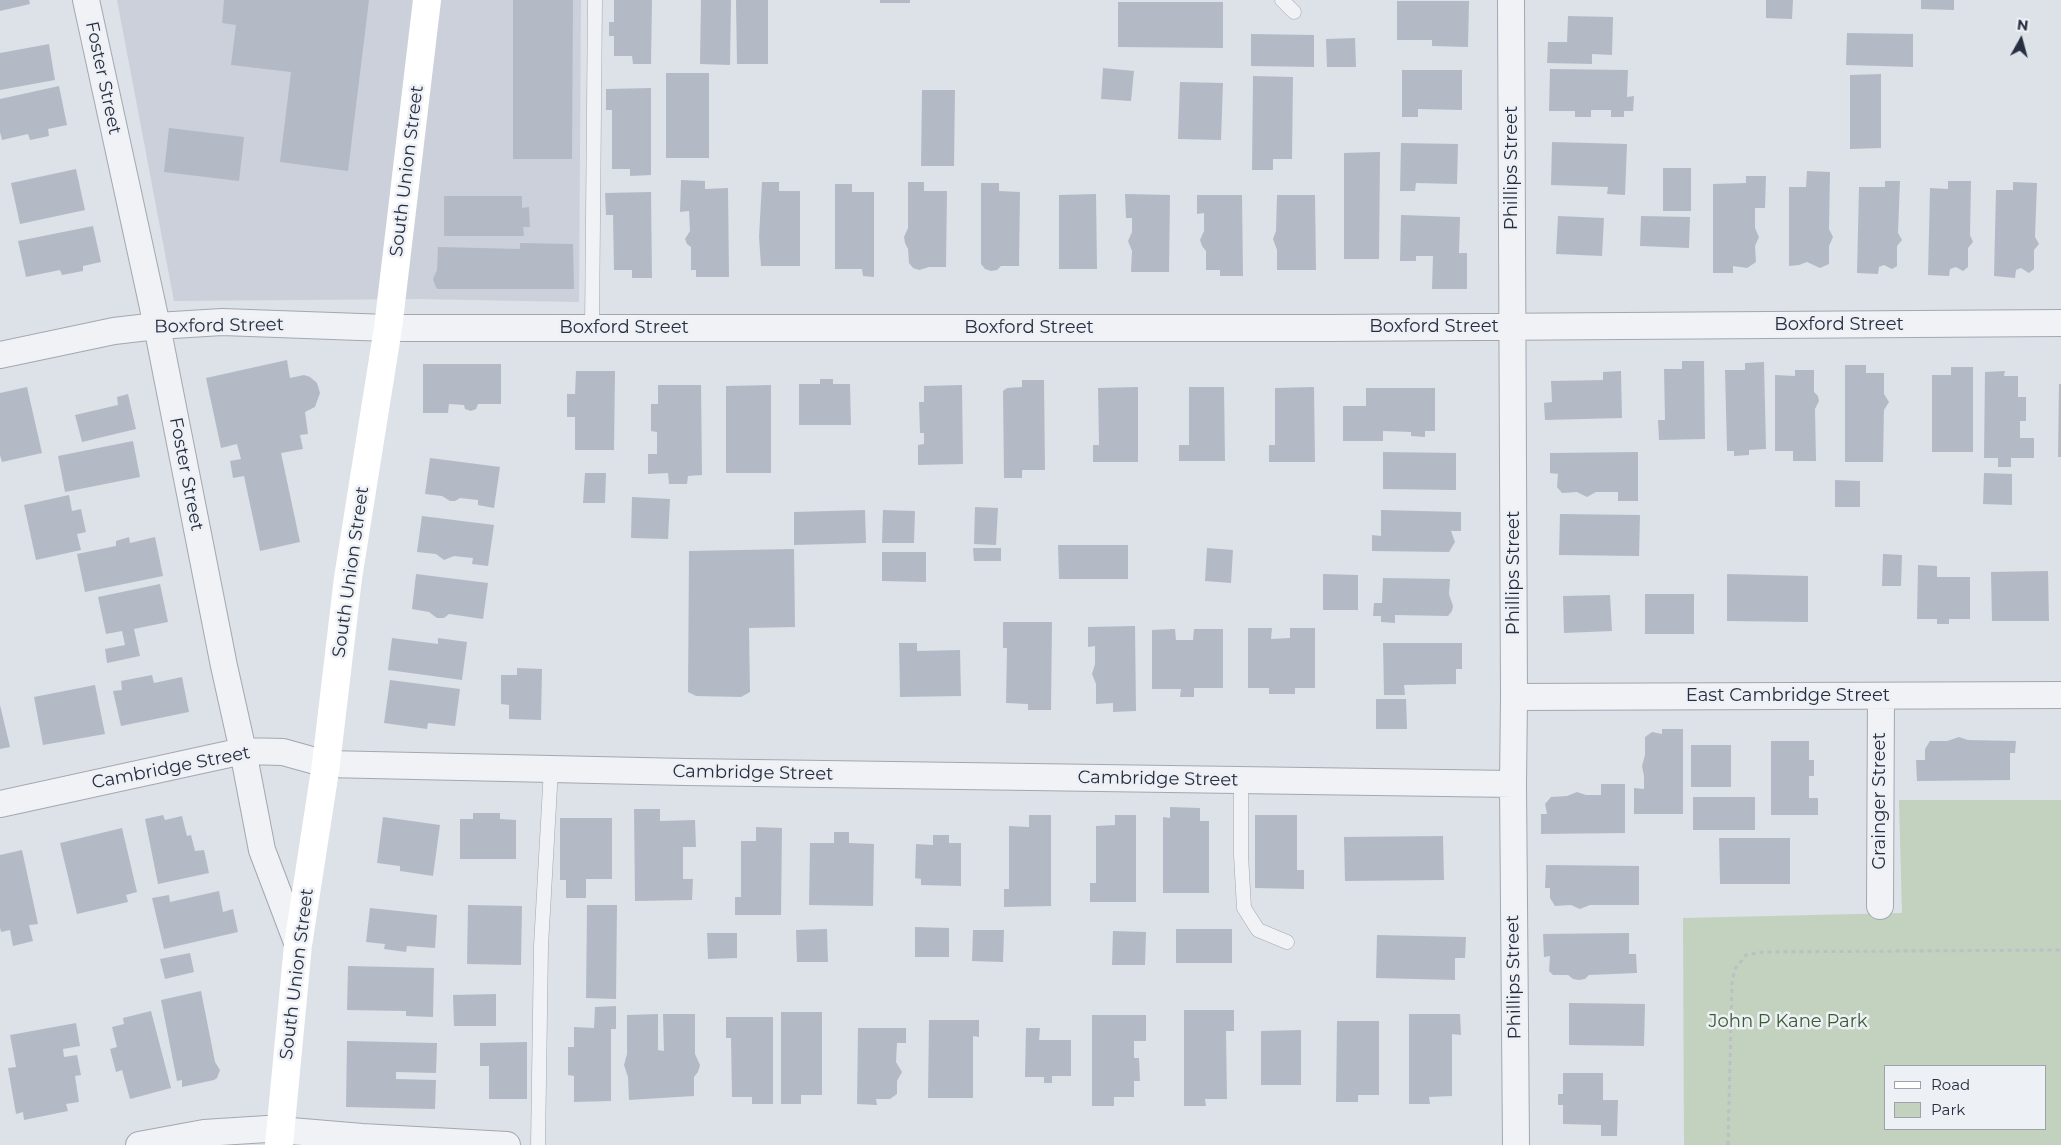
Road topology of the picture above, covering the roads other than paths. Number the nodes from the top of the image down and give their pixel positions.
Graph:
1 (86, 0) edge
2 (427, 0) edge
3 (595, 0) edge
4 (1282, 0) edge
5 (1512, 0) edge
6 (1294, 12) dead end
7 (2061, 323) edge
8 (157, 326) junction
9 (1513, 327) junction
10 (388, 328) junction
11 (592, 328) junction
12 (0, 355) edge
13 (1880, 696) junction
14 (2061, 696) edge
15 (1514, 697) junction
16 (243, 751) junction
17 (326, 764) junction
18 (551, 769) junction
19 (1241, 780) junction
20 (1513, 784) junction
21 (0, 804) edge
22 (1880, 906) dead end
23 (1287, 942) dead end
24 (298, 945) junction
25 (279, 1138) edge
26 (139, 1145) edge
27 (507, 1145) edge
28 (538, 1145) edge
29 (1516, 1145) edge

1 - 8 street, Foster Street
2 - 10 main road, South Union Street
3 - 11 lane
4 - 6 lane
5 - 9 street, Phillips Street
7 - 9 street, Boxford Street
8 - 10 street, Boxford Street
8 - 12 street, Boxford Street
8 - 16 street, Foster Street
9 - 11 street, Boxford Street
9 - 15 street, Phillips Street
10 - 11 street, Boxford Street
10 - 17 main road, South Union Street
13 - 14 street, East Cambridge Street
13 - 15 street, East Cambridge Street
13 - 22 street, Grainger Street
15 - 20 street, Phillips Street
16 - 17 street, Cambridge Street
16 - 21 street, Cambridge Street
16 - 24 street, Foster Street
17 - 18 street, Cambridge Street
17 - 24 main road, South Union Street
18 - 19 street, Cambridge Street
18 - 28 lane
19 - 20 street, Cambridge Street
19 - 23 lane
20 - 29 street, Phillips Street
24 - 25 main road, South Union Street
25 - 26 street
25 - 27 street

